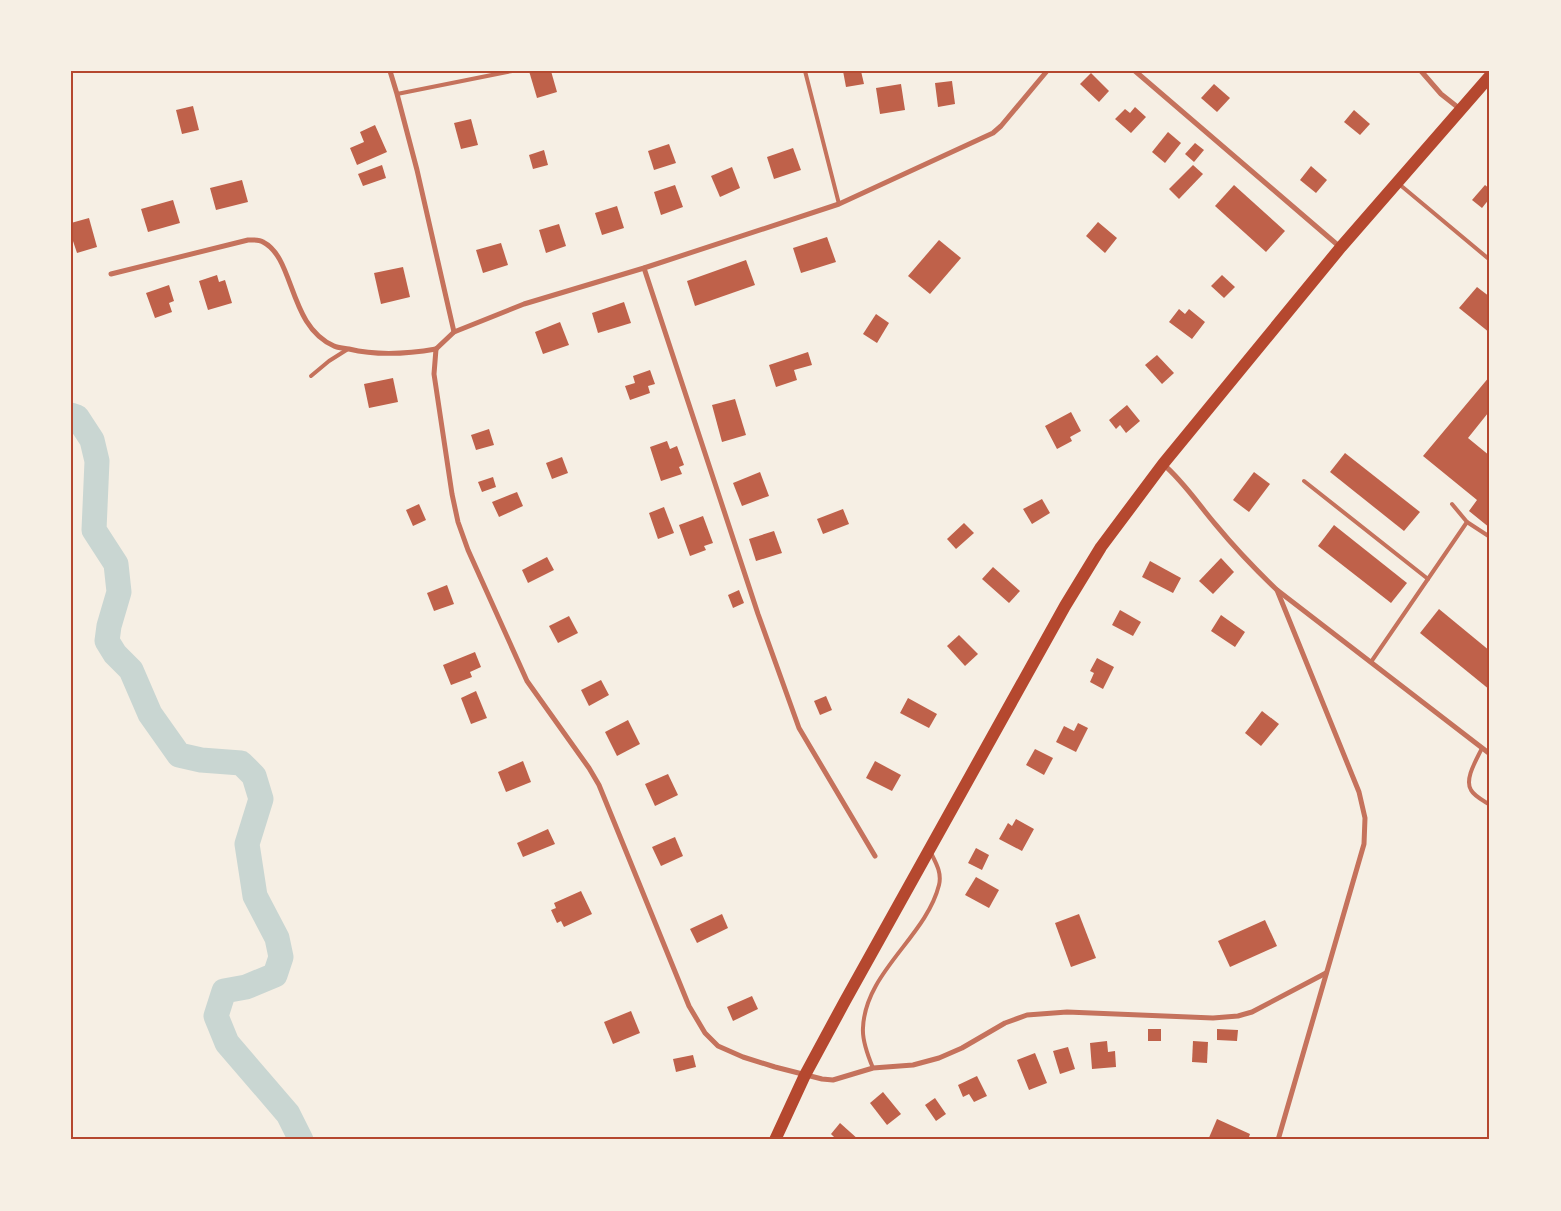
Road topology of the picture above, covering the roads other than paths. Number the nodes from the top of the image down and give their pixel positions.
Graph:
1 (390, 71) edge
2 (512, 71) edge
3 (805, 71) edge
4 (1047, 71) edge
5 (1135, 71) edge
6 (1421, 71) edge
7 (1490, 76) edge
8 (397, 94) junction
9 (1461, 110) junction
10 (1397, 182) junction
11 (839, 204) junction
12 (1341, 247) junction
13 (1490, 260) edge
14 (644, 268) junction
15 (111, 274) dead end
16 (454, 332) junction
17 (348, 349) junction
18 (436, 349) junction
19 (311, 376) dead end
20 (1162, 464) junction
21 (1304, 481) dead end
22 (1452, 504) dead end
23 (1467, 522) junction
24 (1490, 537) edge
25 (1428, 579) junction
26 (1276, 590) junction
27 (1371, 662) junction
28 (1482, 748) junction
29 (1490, 754) edge
30 (1490, 805) edge
31 (930, 851) junction
32 (875, 856) dead end
33 (1326, 973) junction
34 (873, 1068) junction
35 (805, 1076) junction
36 (775, 1140) edge
37 (1278, 1140) edge

1 - 8 street
2 - 8 lane
3 - 11 lane
4 - 11 street
5 - 12 street
6 - 9 street
7 - 9 main road
8 - 16 street
9 - 10 main road
10 - 12 main road
10 - 13 lane
11 - 14 street
12 - 20 main road
14 - 16 street
14 - 32 street
15 - 17 street
16 - 18 street
17 - 18 street
17 - 19 lane
18 - 35 street
20 - 26 street
20 - 31 main road
21 - 25 lane
22 - 23 lane
23 - 24 lane
23 - 25 lane
25 - 27 lane
26 - 27 street
26 - 33 street
27 - 28 street
28 - 29 street
28 - 30 lane
31 - 34 lane
31 - 35 main road
33 - 34 street
33 - 37 street
34 - 35 street
35 - 36 main road

